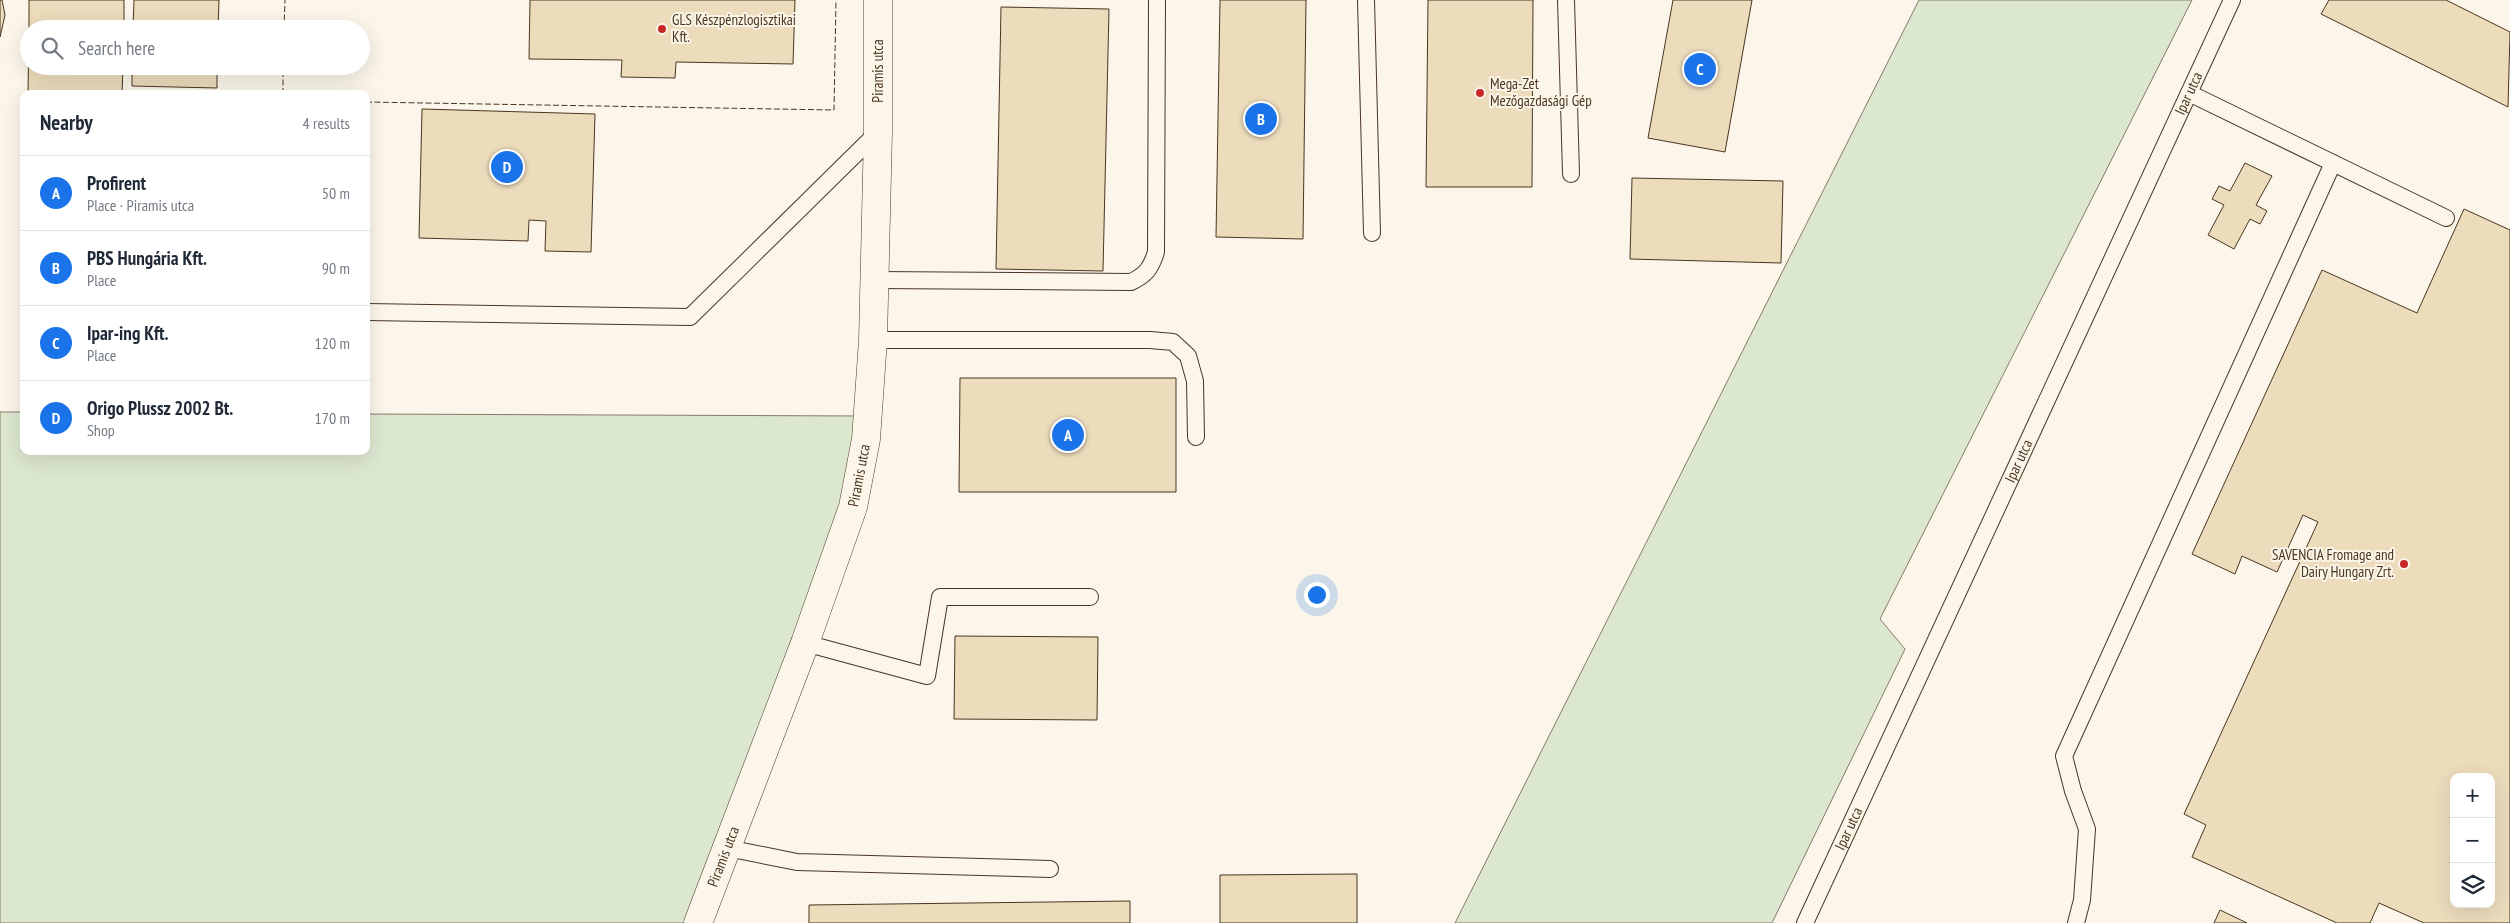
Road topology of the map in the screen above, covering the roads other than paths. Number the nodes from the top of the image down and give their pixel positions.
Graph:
1 (878, 0) edge
2 (1157, 0) edge
3 (1366, 0) edge
4 (1566, 0) edge
5 (2232, 0) edge
6 (2189, 93) junction
7 (878, 132) junction
8 (2333, 163) junction
9 (1571, 174) dead end
10 (2446, 218) dead end
11 (1372, 233) dead end
12 (875, 280) junction
13 (370, 312) edge
14 (873, 340) junction
15 (1196, 437) dead end
16 (1090, 597) dead end
17 (805, 643) junction
18 (727, 848) junction
19 (1050, 869) dead end
20 (698, 923) edge
21 (1805, 923) edge
22 (2076, 923) edge

1 - 7 street, Piramis utca
2 - 12 lane
3 - 11 lane
4 - 9 lane
5 - 6 lane, Ipar utca
6 - 8 lane
6 - 21 lane, Ipar utca
7 - 12 street, Piramis utca
7 - 13 lane
8 - 10 lane
8 - 22 lane
12 - 14 street, Piramis utca
14 - 15 lane
14 - 17 street, Piramis utca
16 - 17 lane
17 - 18 street, Piramis utca
18 - 19 lane
18 - 20 street, Piramis utca

